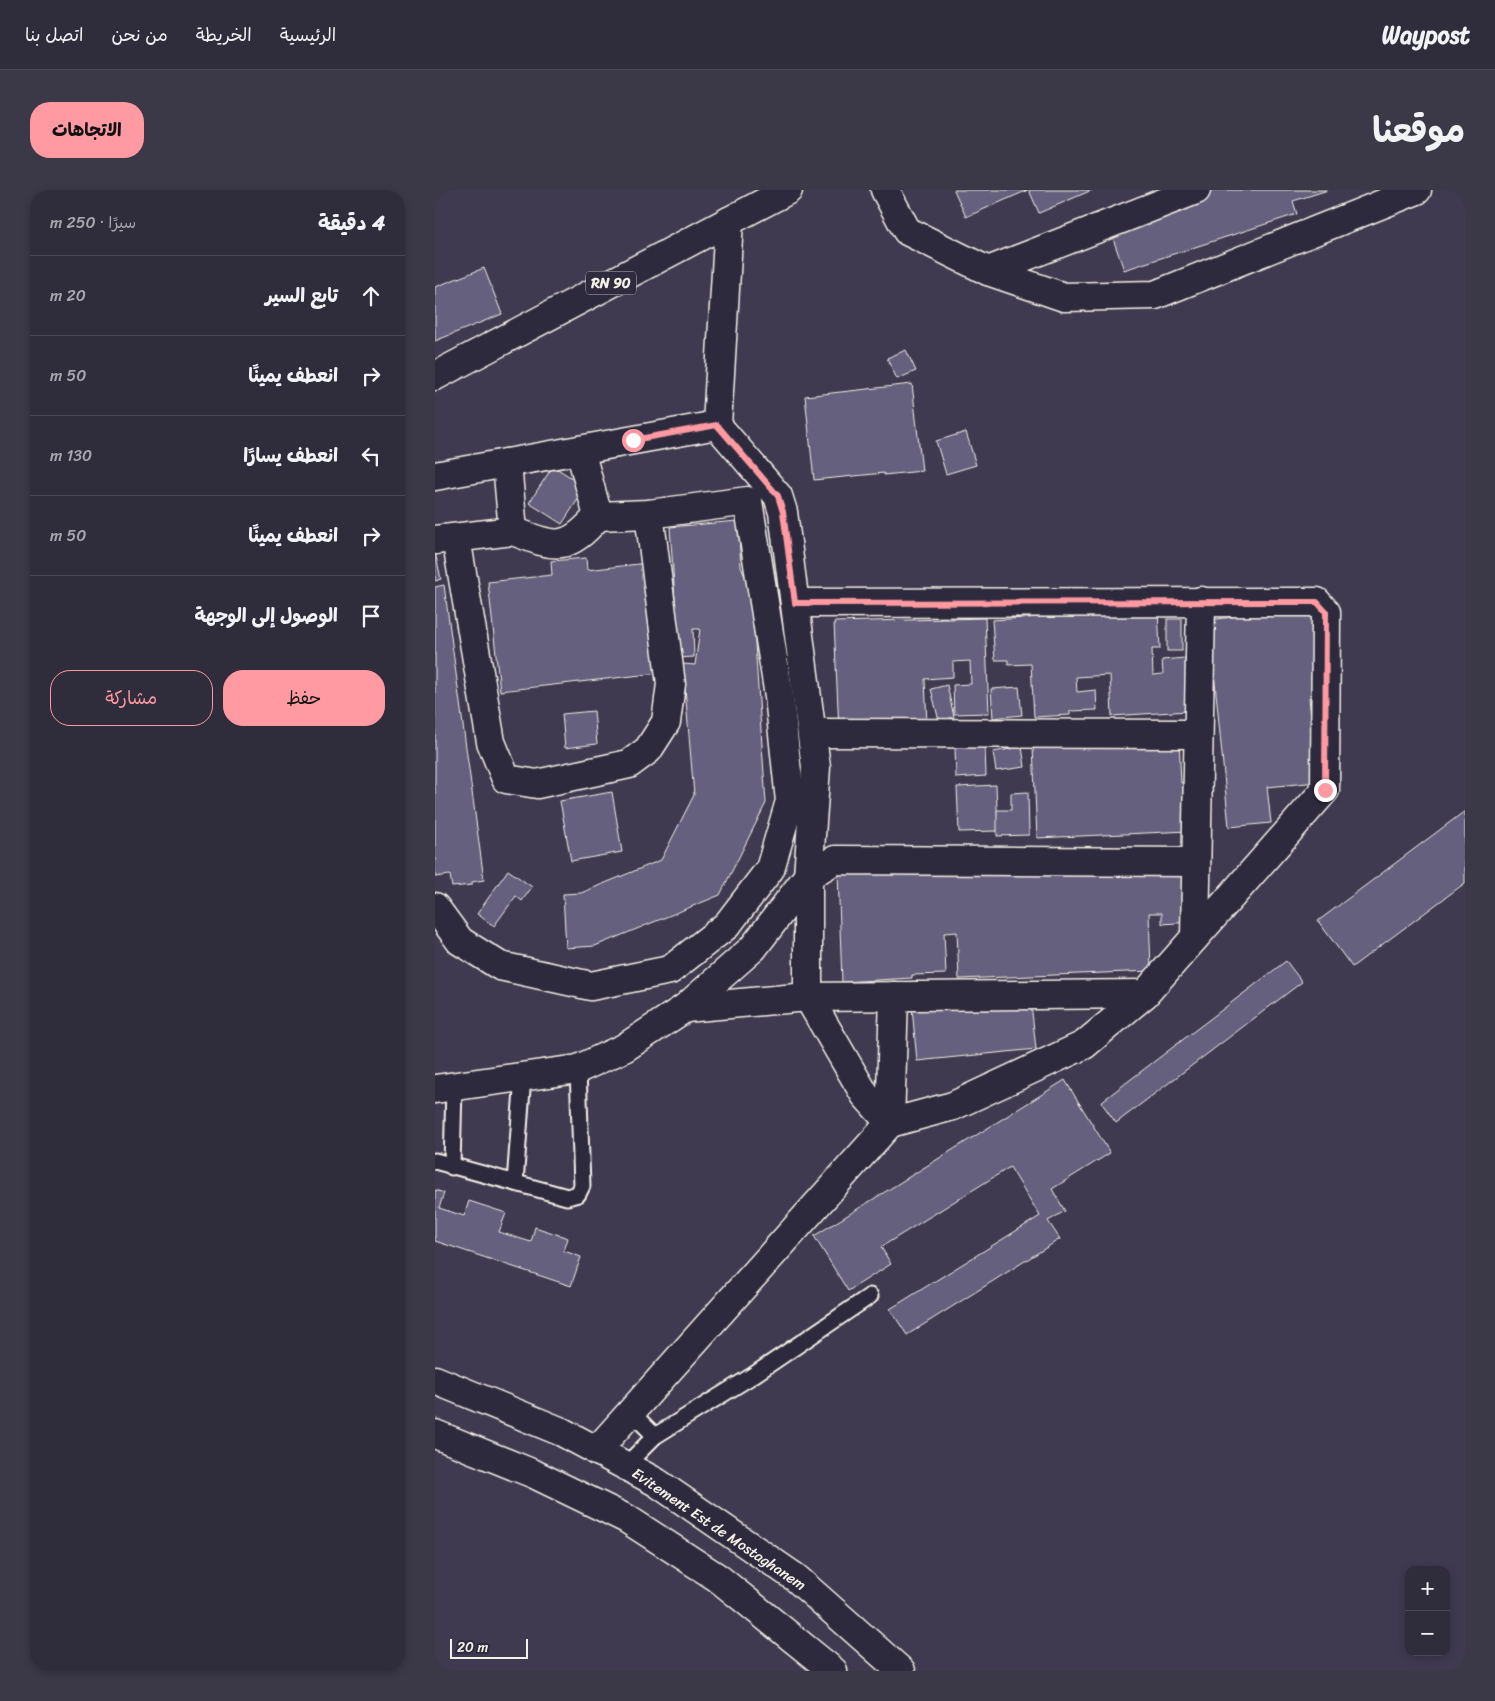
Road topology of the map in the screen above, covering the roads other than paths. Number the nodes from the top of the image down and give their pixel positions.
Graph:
1 (788, 190) edge
2 (885, 190) edge
3 (1196, 190) edge
4 (1417, 190) edge
5 (729, 221) junction
6 (988, 271) junction
7 (435, 376) edge
8 (717, 425) junction
9 (580, 450) junction
10 (507, 463) junction
11 (435, 476) edge
12 (649, 514) junction
13 (597, 516) junction
14 (513, 531) junction
15 (445, 539) edge
16 (1201, 601) junction
17 (795, 603) junction
18 (812, 733) junction
19 (1198, 734) junction
20 (1195, 862) junction
21 (808, 876) junction
22 (435, 907) edge
23 (1195, 937) junction
24 (1145, 994) junction
25 (895, 996) junction
26 (808, 997) junction
27 (685, 1008) junction
28 (578, 1069) junction
29 (523, 1076) junction
30 (445, 1087) edge
31 (890, 1123) junction
32 (435, 1161) edge
33 (452, 1167) junction
34 (515, 1182) junction
35 (870, 1296) dead end
36 (435, 1380) edge
37 (631, 1412) junction
38 (435, 1434) edge
39 (655, 1436) junction
40 (596, 1450) junction
41 (625, 1466) junction
42 (833, 1671) edge
43 (901, 1671) edge

1 - 5 main road, RN 90
2 - 6 main road
3 - 6 main road
4 - 6 main road
5 - 7 main road, RN 90
5 - 8 main road
8 - 9 main road
8 - 17 main road
9 - 10 main road
9 - 13 main road
10 - 11 main road
10 - 14 main road
12 - 13 main road
12 - 15 main road
12 - 22 main road
13 - 14 main road
14 - 15 main road
16 - 17 main road
16 - 19 main road
16 - 23 main road
17 - 18 main road
18 - 19 main road
18 - 21 main road
19 - 20 main road
20 - 21 main road
20 - 23 main road
21 - 26 main road
21 - 27 main road
23 - 24 main road
24 - 25 main road
24 - 31 main road
25 - 26 main road
25 - 31 main road
26 - 27 main road
26 - 31 main road
27 - 28 main road
28 - 29 main road
28 - 34 lane
29 - 30 main road
29 - 34 lane
30 - 33 lane
31 - 37 main road
32 - 33 lane
33 - 34 lane
35 - 39 lane
36 - 40 main road, Evitement Est de Mostaghanem
37 - 39 lane
37 - 40 main road
38 - 42 main road
39 - 41 lane
40 - 41 main road, Evitement Est de Mostaghanem
41 - 43 main road, Evitement Est de Mostaghanem

